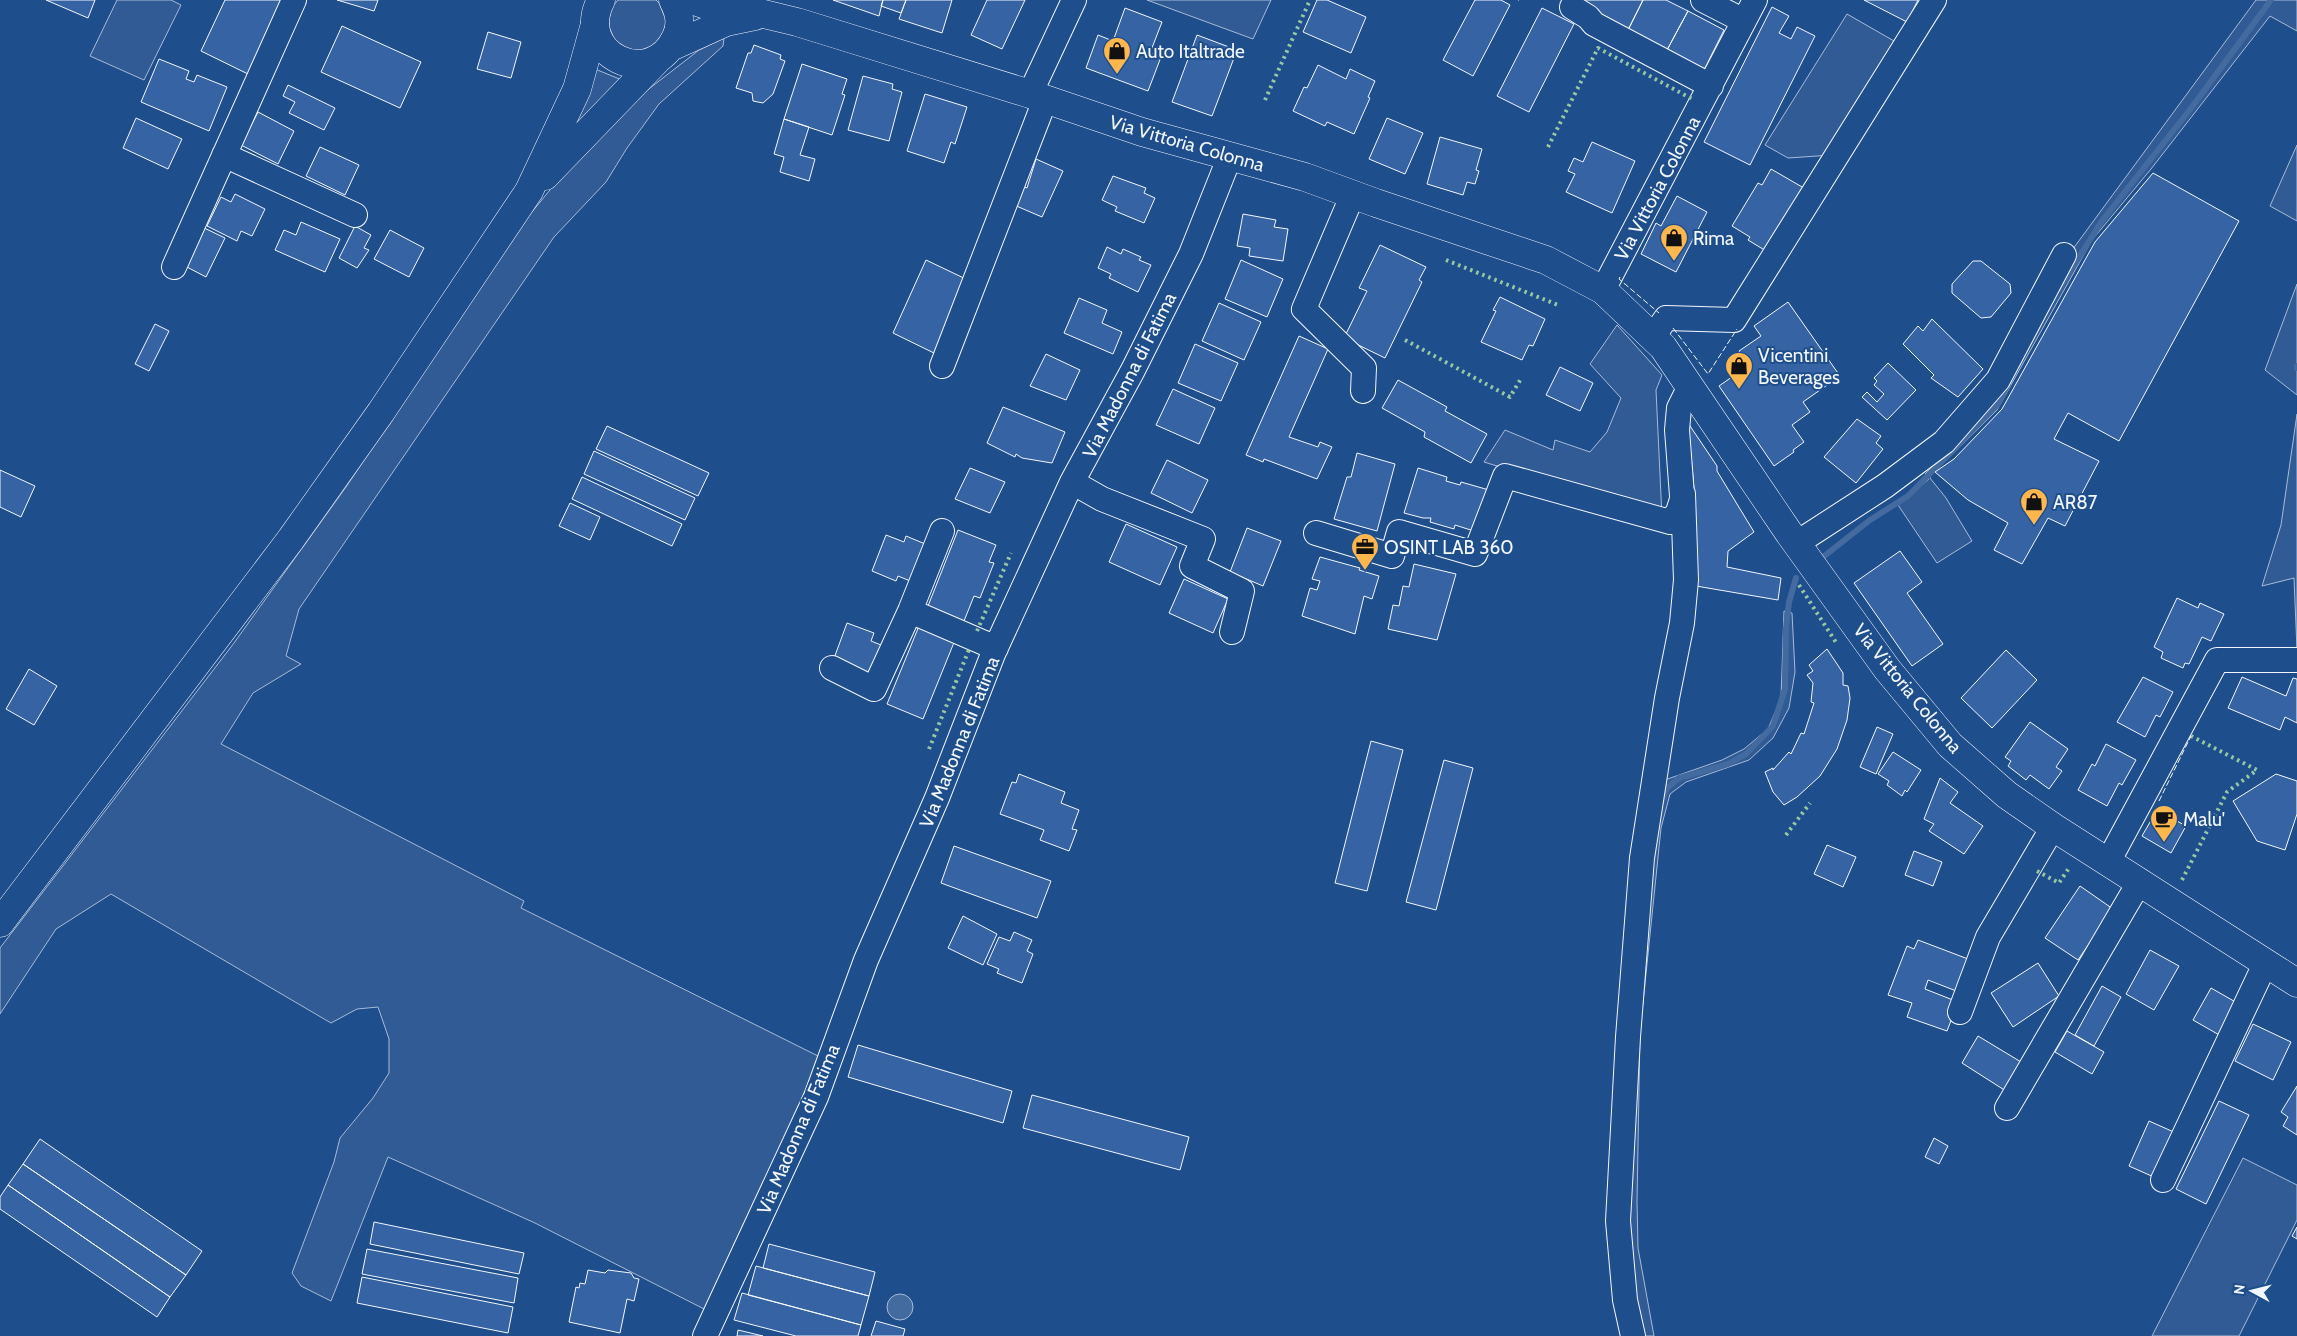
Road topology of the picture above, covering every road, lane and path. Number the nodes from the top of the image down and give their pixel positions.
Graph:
1 (294, 0) edge
2 (673, 0) edge
3 (692, 0) edge
4 (1074, 0) edge
5 (1703, 0) edge
6 (1755, 0) edge
7 (1934, 0) edge
8 (736, 3) edge
9 (1572, 8) dead end
10 (595, 10) edge
11 (764, 14) junction
12 (1744, 21) junction
13 (666, 52) junction
14 (1711, 86) junction
15 (1037, 97) junction
16 (224, 155) junction
17 (1230, 156) junction
18 (529, 191) junction
19 (1353, 194) junction
20 (355, 215) dead end
21 (2064, 255) dead end
22 (174, 267) dead end
23 (1603, 290) junction
24 (1653, 336) junction
25 (942, 366) dead end
26 (1690, 386) junction
27 (1363, 391) dead end
28 (1072, 482) junction
29 (1683, 495) junction
30 (942, 531) dead end
31 (1316, 533) dead end
32 (1797, 543) junction
33 (910, 611) junction
34 (1232, 632) dead end
35 (996, 648) junction
36 (2297, 660) edge
37 (832, 668) dead end
38 (2053, 827) junction
39 (2108, 862) junction
40 (2140, 881) junction
41 (0, 924) edge
42 (2266, 962) junction
43 (2297, 982) edge
44 (1960, 1012) dead end
45 (2007, 1108) dead end
46 (2162, 1180) dead end
47 (705, 1336) edge
48 (1634, 1336) edge

1 - 16 street
2 - 13 main road
3 - 8 main road, Via Vittoria Colonna
4 - 15 street
5 - 12 street
6 - 12 street, Via Vittoria Colonna
7 - 24 street
8 - 11 main road, Via Vittoria Colonna
9 - 14 street
10 - 13 main road
10 - 18 main road
11 - 13 main road, Via Vittoria Colonna
11 - 15 main road, Via Vittoria Colonna
12 - 14 street, Via Vittoria Colonna
13 - 18 main road
14 - 23 street, Via Vittoria Colonna
15 - 17 main road, Via Vittoria Colonna
15 - 25 street
16 - 20 street
16 - 22 street
17 - 19 main road, Via Vittoria Colonna
17 - 28 street, Via Madonna di Fatima
18 - 41 main road
19 - 23 main road, Via Vittoria Colonna
19 - 27 street
21 - 32 street
23 - 24 main road, Via Vittoria Colonna
24 - 26 main road, Via Vittoria Colonna
26 - 29 street
26 - 32 main road, Via Vittoria Colonna
28 - 34 street
28 - 35 street, Via Madonna di Fatima
29 - 31 street
29 - 48 street
30 - 33 street
32 - 38 main road, Via Vittoria Colonna
33 - 35 street
33 - 37 street
35 - 47 street, Via Madonna di Fatima
36 - 39 street
38 - 39 main road, Via Vittoria Colonna
38 - 44 street
39 - 40 main road, Via Vittoria Colonna
40 - 42 main road, Via Vittoria Colonna
40 - 45 street
42 - 43 main road, Via Vittoria Colonna
42 - 46 street

